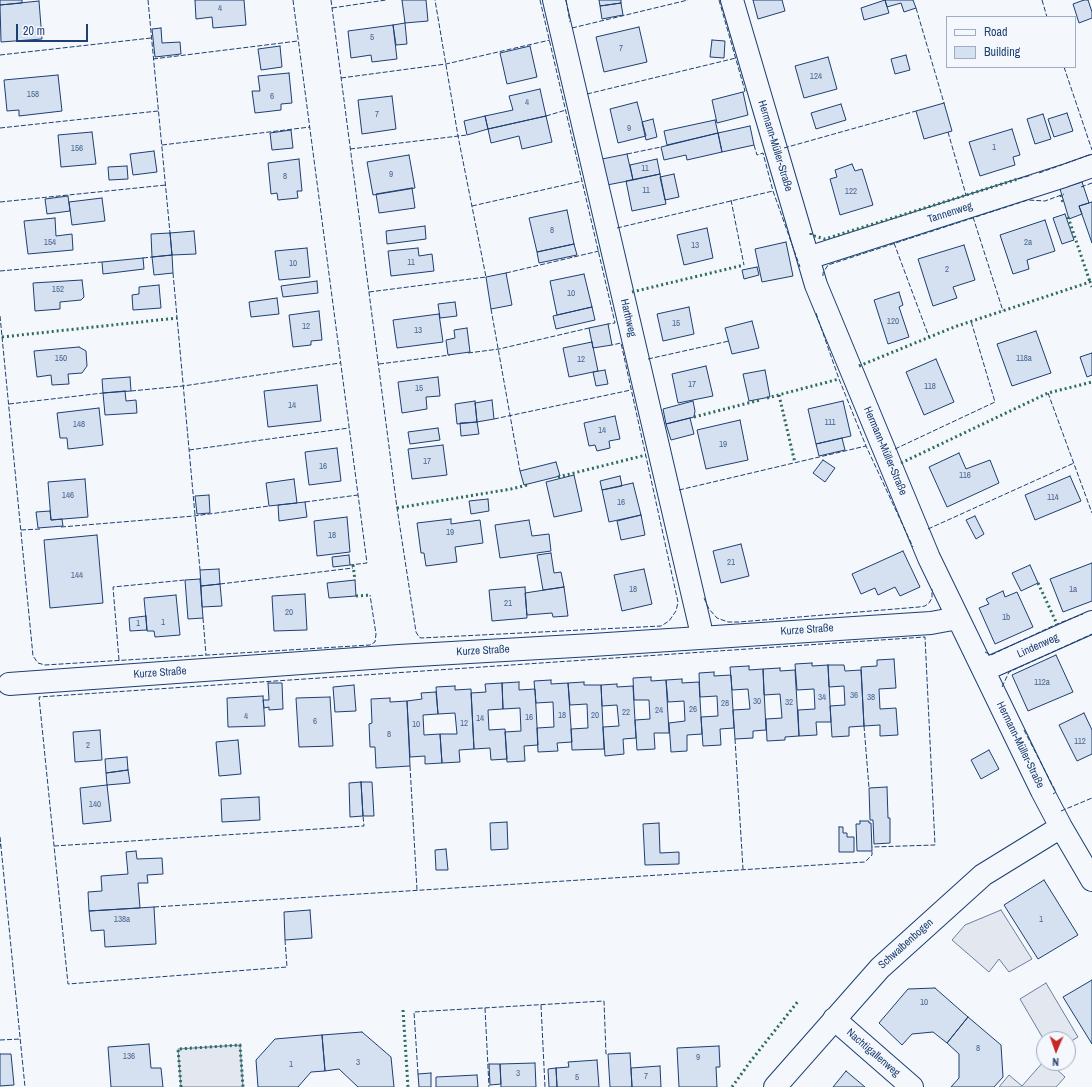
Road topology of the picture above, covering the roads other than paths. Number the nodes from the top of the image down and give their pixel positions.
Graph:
1 (554, 0) edge
2 (732, 0) edge
3 (1092, 166) edge
4 (808, 258) junction
5 (958, 618) junction
6 (1092, 622) edge
7 (700, 637) junction
8 (984, 670) junction
9 (8, 684) dead end
10 (1061, 827) junction
11 (1092, 880) edge
12 (834, 1018) junction
13 (775, 1087) edge
14 (912, 1087) edge

1 - 7 street, Harthweg
2 - 4 street, Hermann-Müller-Straße
3 - 4 street, Tannenweg
4 - 5 street, Hermann-Müller-Straße
5 - 7 street, Kurze Straße
5 - 8 street, Hermann-Müller-Straße
6 - 8 street, Lindenweg
7 - 9 street, Kurze Straße
8 - 10 street, Hermann-Müller-Straße
10 - 11 street, Hermann-Müller-Straße
10 - 12 street, Schwalbenbogen
12 - 13 street, Schwalbenbogen
12 - 14 street, Nachtigallenweg

